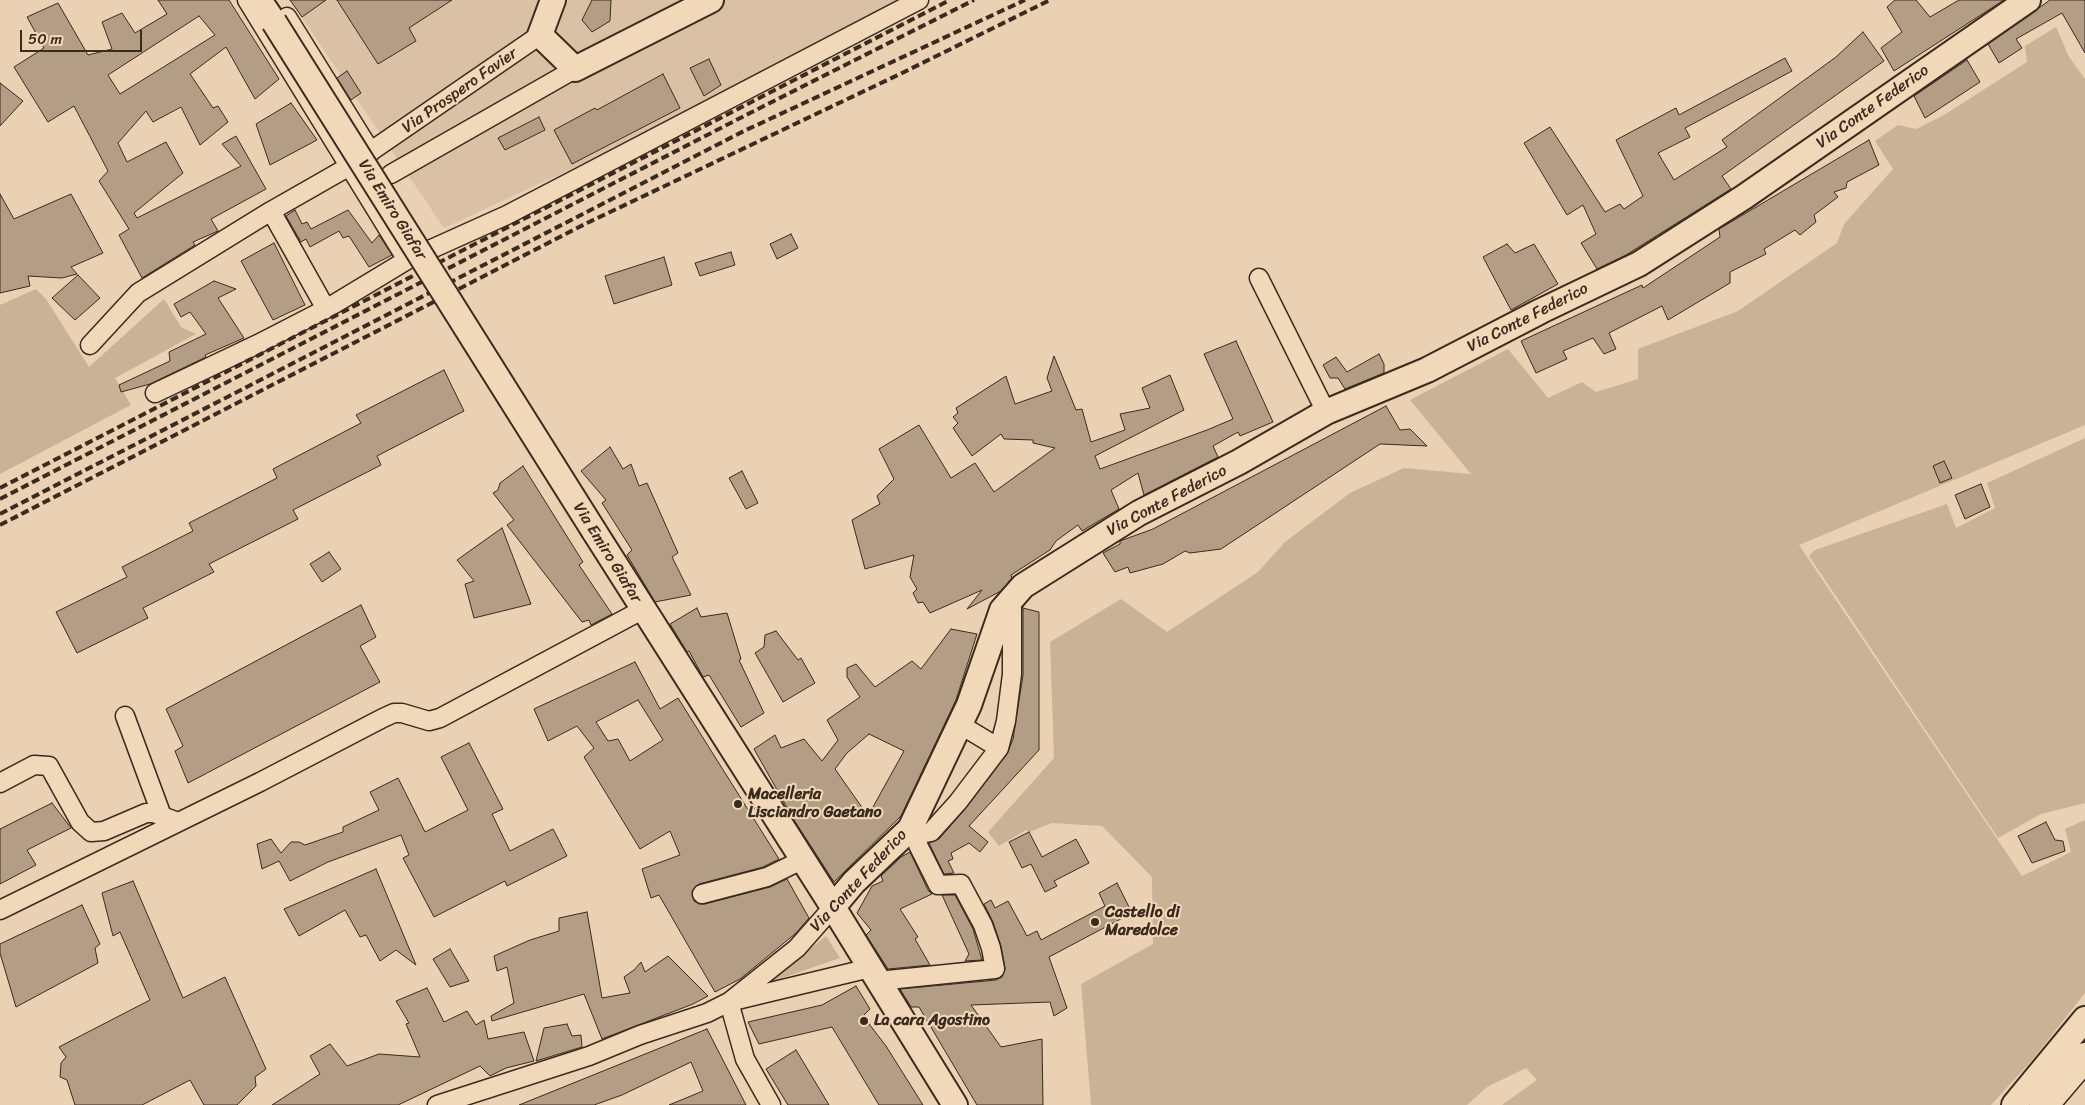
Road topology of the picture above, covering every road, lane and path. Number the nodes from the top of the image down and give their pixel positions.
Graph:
1 (247, 0) edge
2 (259, 0) edge
3 (553, 0) edge
4 (711, 0) edge
5 (919, 0) edge
6 (2028, 0) edge
7 (280, 19) junction
8 (540, 35) junction
9 (575, 69) junction
10 (371, 152) junction
11 (348, 167) junction
12 (391, 174) dead end
13 (271, 211) junction
14 (407, 260) junction
15 (1259, 278) dead end
16 (326, 308) junction
17 (90, 345) dead end
18 (155, 393) dead end
19 (1326, 412) junction
20 (1012, 598) junction
21 (642, 610) junction
22 (125, 716) dead end
23 (959, 724) junction
24 (999, 748) junction
25 (0, 783) edge
26 (170, 819) junction
27 (909, 837) junction
28 (802, 860) junction
29 (702, 894) dead end
30 (833, 907) junction
31 (0, 910) edge
32 (874, 974) junction
33 (730, 1002) junction
34 (2085, 1019) edge
35 (2085, 1057) edge
36 (2085, 1073) edge
37 (437, 1105) edge
38 (771, 1105) edge
39 (955, 1105) edge
40 (2014, 1105) edge
41 (2044, 1105) edge
42 (2059, 1105) edge

1 - 11 street
2 - 7 street, Via Emiro Giafar
3 - 8 street
4 - 9 street
5 - 14 street
6 - 19 street, Via Conte Federico
7 - 10 street
7 - 21 street, Via Emiro Giafar, bridge
8 - 9 street
8 - 10 street, Via Prospero Favier
9 - 12 street
10 - 11 street, Via Prospero Favier
11 - 13 street, Via Prospero Favier
11 - 14 street
13 - 16 street
13 - 17 street, Via Prospero Favier
14 - 16 street
15 - 19 street
16 - 18 street
19 - 20 street, Via Conte Federico
20 - 23 street, Via Conte Federico
20 - 24 street
21 - 26 street
21 - 28 street, Via Emiro Giafar
22 - 26 street
23 - 24 street
23 - 27 street, Via Conte Federico
24 - 27 street
25 - 26 street
26 - 31 street
27 - 30 street, Via Conte Federico
27 - 32 street
28 - 29 street
28 - 30 street, Via Emiro Giafar
30 - 32 street, Via Emiro Giafar
30 - 33 street, Via Conte Federico
32 - 33 street
32 - 39 street, Via Emiro Giafar
33 - 37 street, Via Conte Federico
33 - 38 street
34 - 40 street
35 - 41 highway
36 - 42 highway

